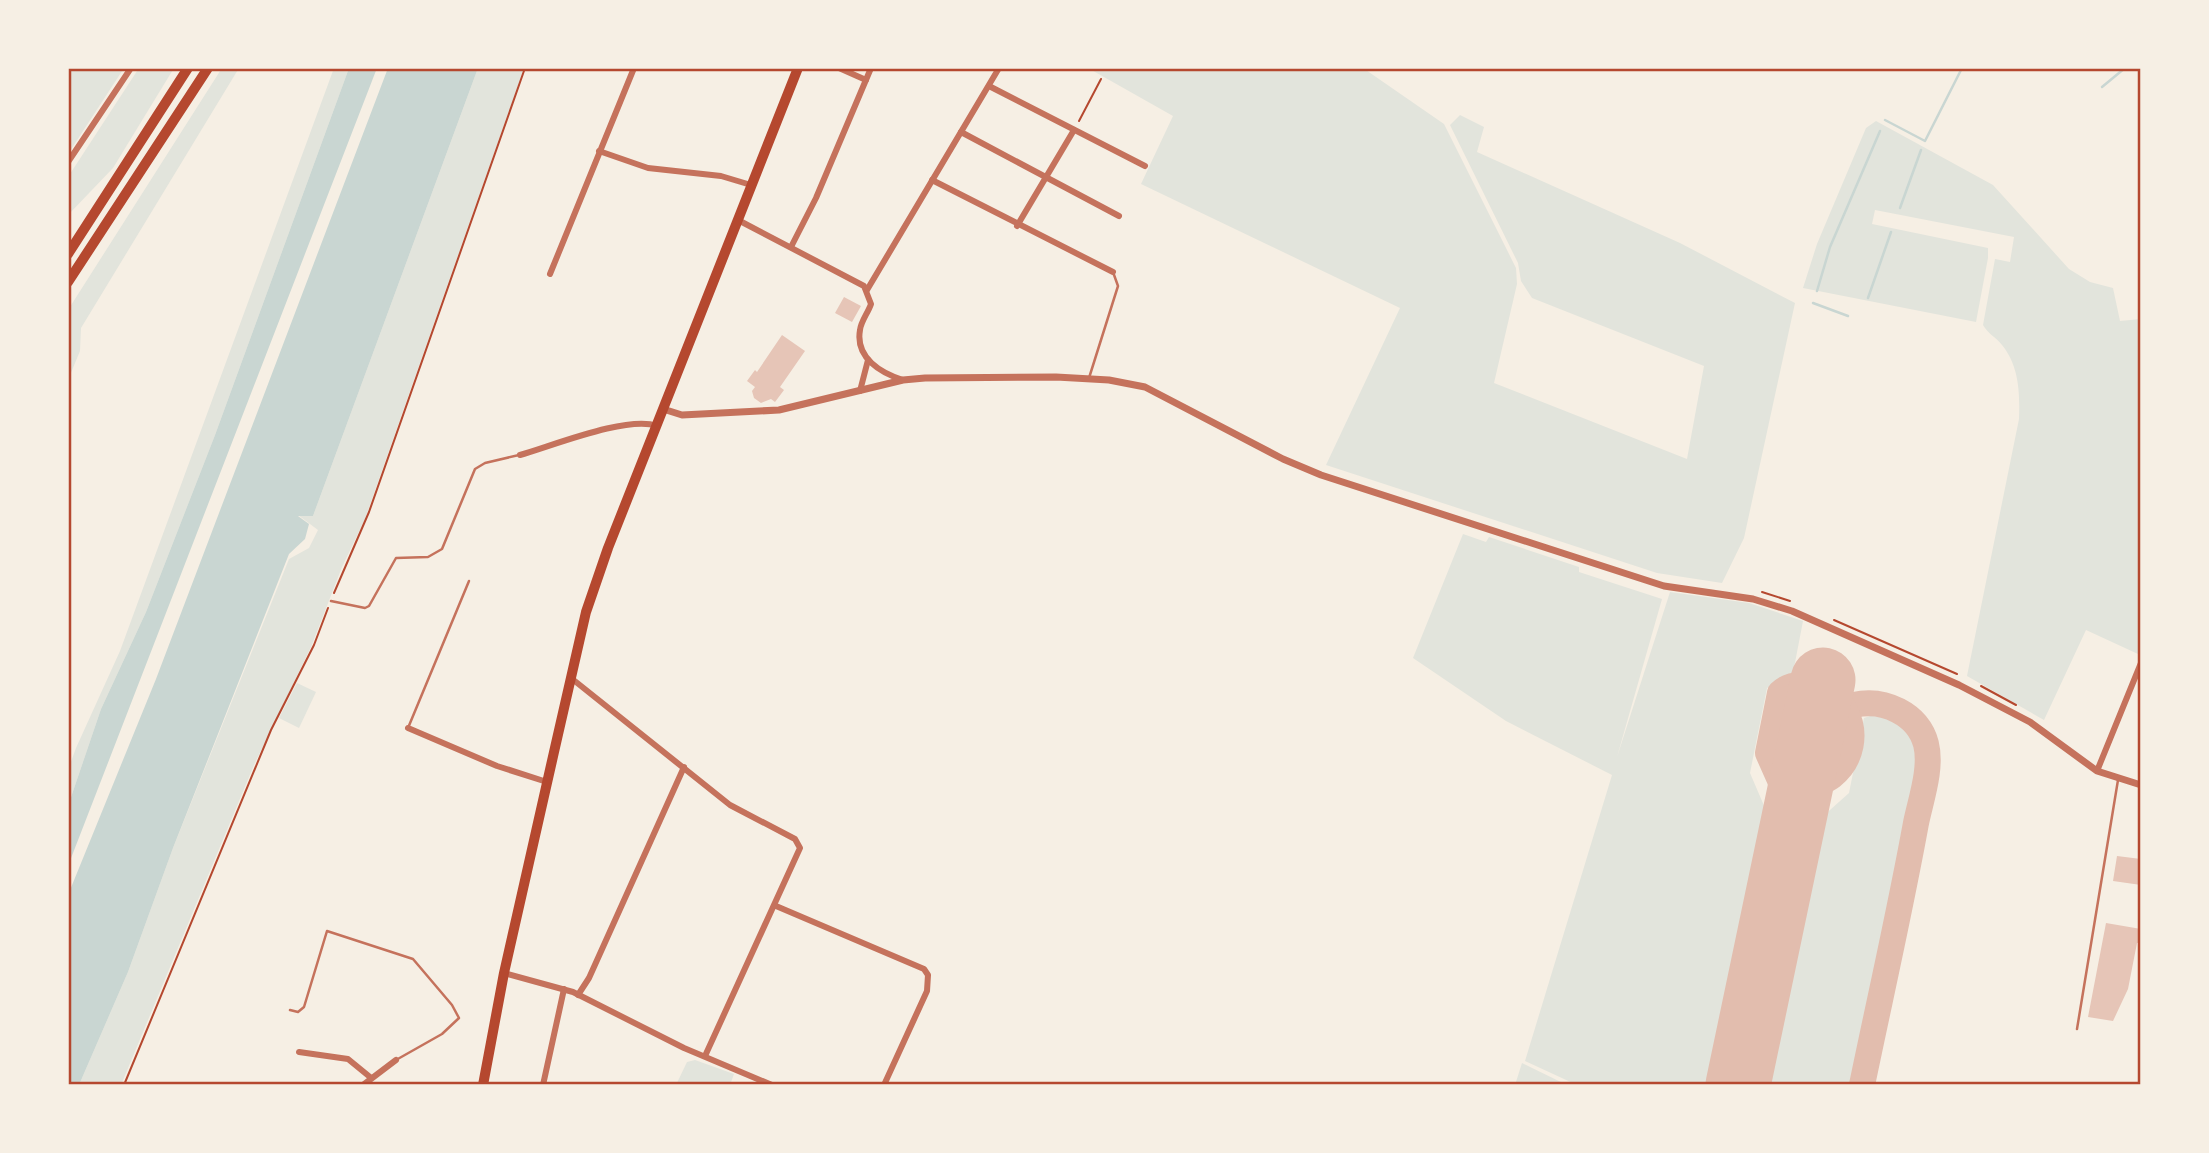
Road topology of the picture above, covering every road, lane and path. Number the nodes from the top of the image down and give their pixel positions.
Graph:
1 (131, 68) edge
2 (188, 68) edge
3 (208, 68) edge
4 (525, 68) edge
5 (634, 68) edge
6 (798, 68) edge
7 (839, 68) edge
8 (871, 68) edge
9 (999, 68) edge
10 (1101, 79) dead end
11 (866, 80) junction
12 (989, 86) junction
13 (1074, 130) junction
14 (961, 132) junction
15 (599, 151) junction
16 (68, 162) edge
17 (1145, 166) dead end
18 (1046, 178) junction
19 (932, 180) junction
20 (751, 185) junction
21 (1119, 215) dead end
22 (738, 220) junction
23 (1017, 226) junction
24 (791, 247) junction
25 (68, 254) edge
26 (1113, 272) joint
27 (550, 274) dead end
28 (68, 282) edge
29 (867, 290) junction
30 (868, 360) junction
31 (1089, 379) junction
32 (903, 380) junction
33 (860, 391) junction
34 (663, 409) junction
35 (657, 426) junction
36 (520, 455) joint
37 (469, 581) dead end
38 (1755, 591) dead end
39 (331, 601) junction
40 (1797, 604) dead end
41 (1830, 618) dead end
42 (2141, 663) edge
43 (1962, 676) dead end
44 (571, 678) junction
45 (1972, 681) dead end
46 (1985, 688) dead end
47 (408, 728) joint
48 (684, 767) junction
49 (2097, 771) junction
50 (2118, 780) junction
51 (547, 782) junction
52 (2141, 785) edge
53 (776, 906) junction
54 (504, 973) junction
55 (564, 989) junction
56 (578, 995) junction
57 (290, 1010) dead end
58 (2077, 1029) dead end
59 (299, 1052) dead end
60 (705, 1056) junction
61 (396, 1060) joint
62 (370, 1077) junction
63 (124, 1085) edge
64 (363, 1085) edge
65 (483, 1085) edge
66 (543, 1085) edge
67 (772, 1085) edge
68 (884, 1085) edge

1 - 16 street
2 - 25 highway
3 - 28 highway
4 - 39 path
5 - 15 street
6 - 20 main road
7 - 11 street
8 - 11 street
9 - 12 street
10 - 13 path
11 - 24 street
12 - 13 street
12 - 14 street
13 - 17 street
13 - 18 street
14 - 18 street
14 - 19 street
15 - 20 street
15 - 27 street
18 - 21 street
18 - 23 street
19 - 23 street
19 - 29 street
20 - 22 main road
22 - 24 street
22 - 34 main road
23 - 26 street
24 - 29 street
26 - 31 lane
29 - 30 street
30 - 32 street
30 - 33 street
31 - 32 street
31 - 49 street
32 - 33 street
33 - 34 street
34 - 35 main road
35 - 36 street
35 - 44 main road
36 - 39 lane
37 - 47 lane
38 - 40 path
39 - 63 path
41 - 43 path
42 - 49 street
44 - 48 street
44 - 51 main road
45 - 46 path
47 - 51 street
48 - 53 street
48 - 56 street
49 - 50 street
50 - 52 street
50 - 58 lane
51 - 54 main road
53 - 60 street
53 - 68 street
54 - 55 street
54 - 65 main road
55 - 56 street
55 - 66 street
56 - 60 street
57 - 61 lane
59 - 62 street
60 - 67 street
61 - 62 street
62 - 64 street

